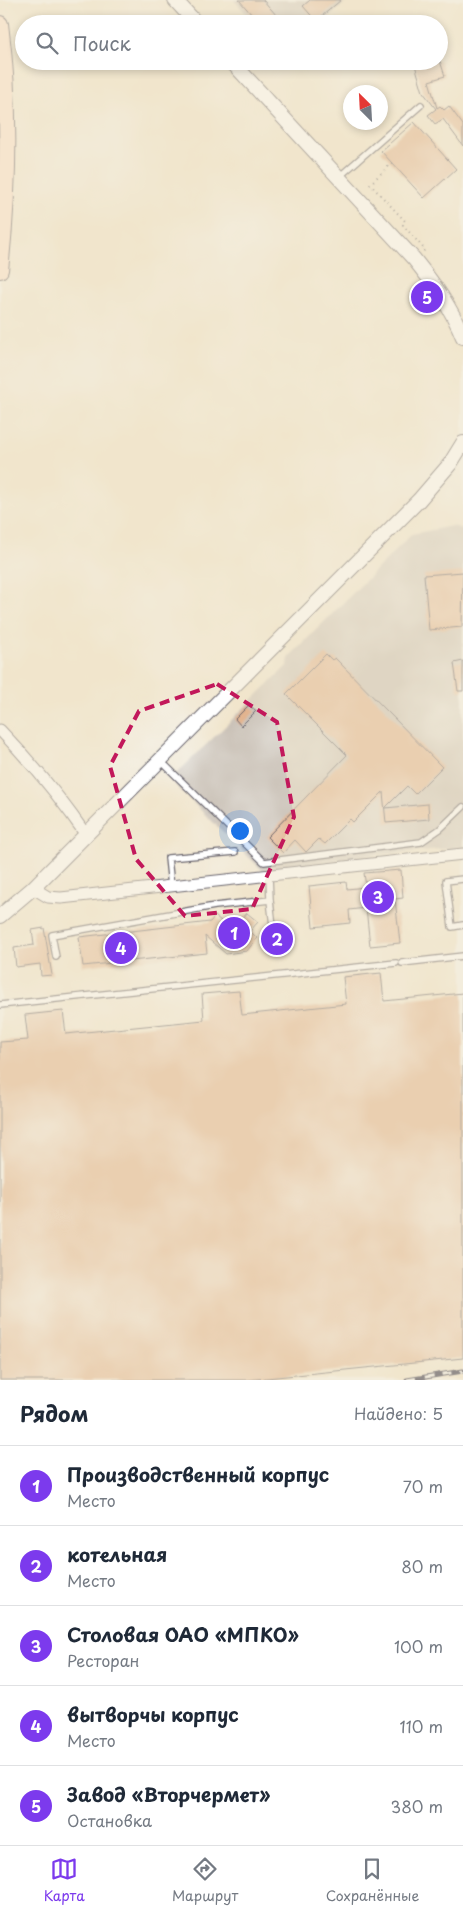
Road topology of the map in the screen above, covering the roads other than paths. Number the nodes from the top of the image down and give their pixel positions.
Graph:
1 (175, 0) edge
2 (189, 15) edge
3 (0, 24) edge
4 (239, 70) edge
5 (420, 105) dead end
6 (338, 178) junction
7 (0, 270) edge
8 (463, 337) edge
9 (463, 443) edge
10 (0, 730) edge
11 (160, 760) junction
12 (463, 807) edge
13 (86, 835) junction
14 (235, 852) dead end
15 (463, 854) edge
16 (268, 876) junction
17 (463, 879) edge
18 (171, 886) junction
19 (33, 888) junction
20 (270, 900) junction
21 (0, 916) edge
22 (463, 925) edge
23 (273, 926) dead end
24 (463, 956) edge
25 (56, 958) dead end
26 (0, 1005) edge

1 - 2 street
3 - 7 main road
4 - 6 street
5 - 6 lane
6 - 8 street
9 - 11 street
10 - 13 street
11 - 12 lane
11 - 13 street
13 - 19 street
14 - 18 lane
15 - 16 street
16 - 18 street
16 - 20 lane
17 - 22 lane
18 - 19 street
19 - 21 street
20 - 23 lane
20 - 25 lane
24 - 26 lane

